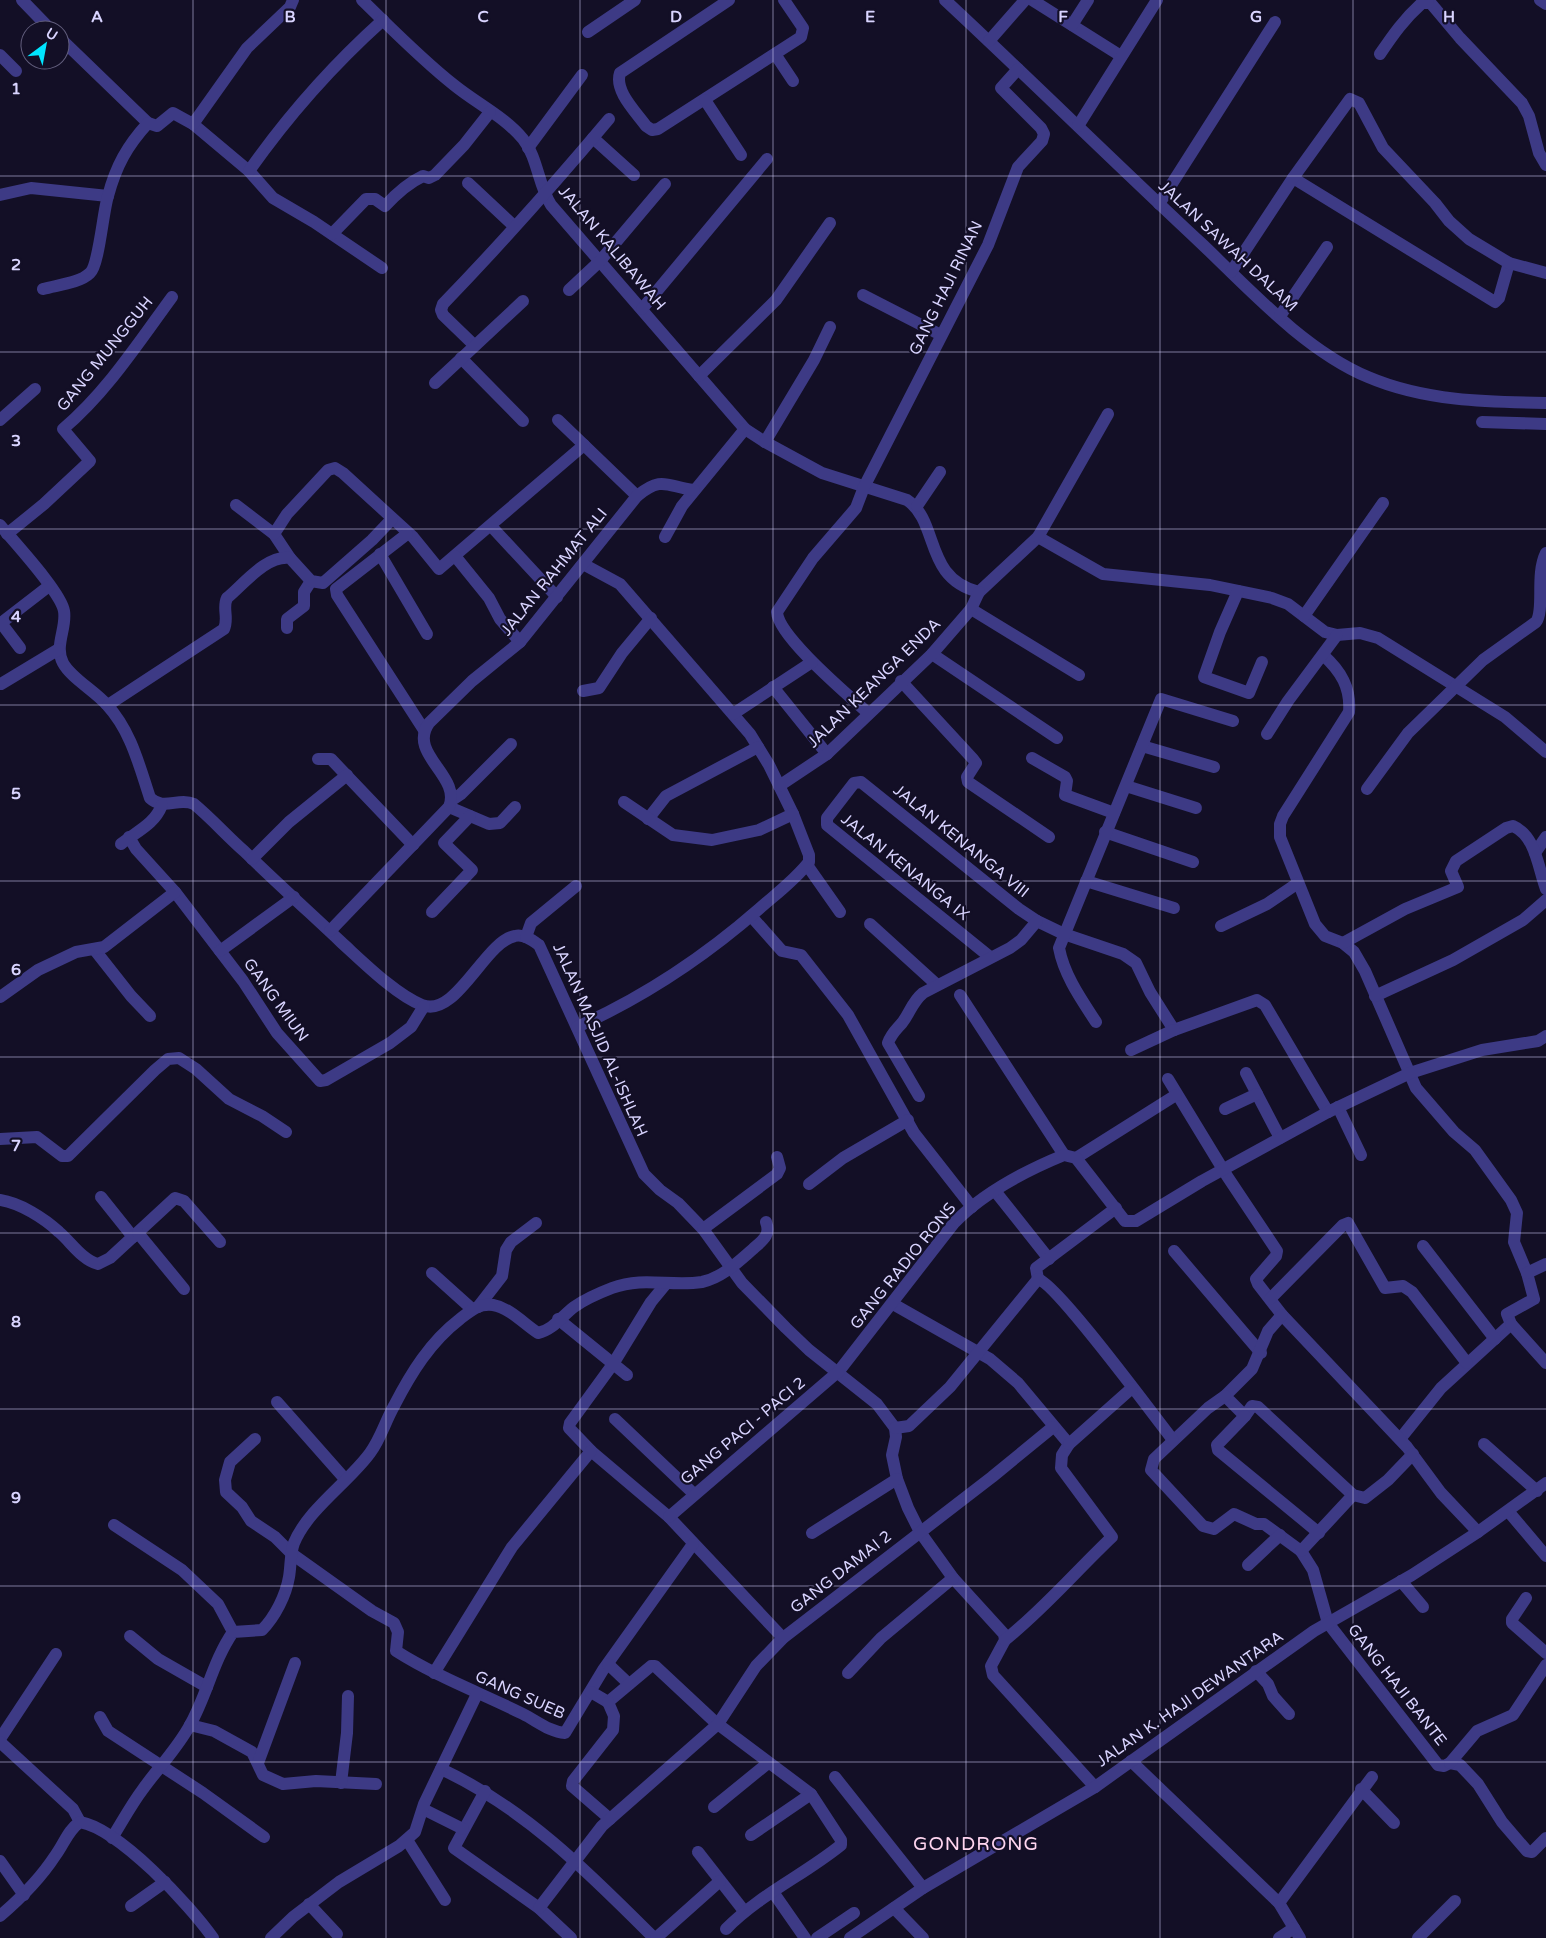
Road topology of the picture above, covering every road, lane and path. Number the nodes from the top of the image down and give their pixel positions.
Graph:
1 (23, 0) edge
2 (293, 0) edge
3 (362, 0) edge
4 (635, 0) edge
5 (729, 0) edge
6 (784, 0) edge
7 (945, 0) edge
8 (1025, 0) edge
9 (1032, 0) edge
10 (1088, 0) edge
11 (1157, 0) edge
12 (1540, 0) edge
13 (1428, 1) edge
14 (1546, 4) edge
15 (42, 20) edge
16 (383, 20) junction
17 (1275, 22) dead end
18 (1072, 25) junction
19 (588, 32) dead end
20 (989, 41) junction
21 (70, 48) edge
22 (775, 54) junction
23 (1380, 54) dead end
24 (0, 55) edge
25 (1121, 56) junction
26 (1017, 70) junction
27 (16, 71) dead end
28 (582, 75) dead end
29 (793, 82) dead end
30 (705, 100) junction
31 (490, 112) junction
32 (609, 119) dead end
33 (148, 123) junction
34 (193, 124) junction
35 (1078, 126) junction
36 (593, 138) junction
37 (528, 148) junction
38 (741, 155) dead end
39 (767, 159) dead end
40 (1546, 165) edge
41 (249, 171) junction
42 (634, 175) dead end
43 (1293, 178) junction
44 (468, 183) dead end
45 (665, 184) dead end
46 (544, 194) junction
47 (0, 195) edge
48 (108, 196) junction
49 (1159, 204) junction
50 (830, 224) dead end
51 (514, 226) junction
52 (332, 234) junction
53 (1327, 247) dead end
54 (600, 261) junction
55 (1509, 263) junction
56 (382, 268) dead end
57 (1231, 272) junction
58 (1546, 272) edge
59 (43, 289) dead end
60 (570, 290) dead end
61 (863, 295) dead end
62 (172, 297) dead end
63 (523, 301) dead end
64 (642, 309) junction
65 (1280, 316) junction
66 (830, 327) dead end
67 (941, 335) junction
68 (474, 345) junction
69 (461, 358) junction
70 (699, 376) junction
71 (435, 383) dead end
72 (35, 389) dead end
73 (1546, 403) edge
74 (1108, 414) dead end
75 (0, 420) edge
76 (558, 420) dead end
77 (523, 421) dead end
78 (1482, 422) dead end
79 (1546, 424) edge
80 (745, 428) junction
81 (765, 442) junction
82 (584, 445) junction
83 (940, 472) dead end
84 (864, 487) junction
85 (694, 490) junction
86 (637, 496) junction
87 (1383, 503) dead end
88 (236, 505) dead end
89 (917, 506) junction
90 (392, 519) junction
91 (491, 526) junction
92 (4, 530) edge
93 (274, 534) junction
94 (407, 534) junction
95 (1038, 536) junction
96 (665, 537) dead end
97 (1546, 553) edge
98 (380, 554) junction
99 (455, 556) junction
100 (290, 558) junction
101 (583, 564) junction
102 (311, 581) junction
103 (49, 586) junction
104 (1238, 591) junction
105 (979, 592) junction
106 (557, 597) junction
107 (971, 609) junction
108 (1304, 616) junction
109 (651, 618) junction
110 (287, 628) dead end
111 (427, 634) dead end
112 (1337, 635) junction
113 (520, 642) junction
114 (20, 648) dead end
115 (60, 649) junction
116 (932, 654) junction
117 (1323, 655) junction
118 (812, 662) junction
119 (1262, 662) dead end
120 (1078, 675) dead end
121 (901, 681) junction
122 (1, 684) edge
123 (1455, 686) junction
124 (773, 687) junction
125 (583, 691) dead end
126 (108, 705) junction
127 (868, 713) junction
128 (733, 714) junction
129 (1233, 721) dead end
130 (424, 730) junction
131 (1267, 734) dead end
132 (1057, 738) dead end
133 (511, 744) dead end
134 (1142, 746) junction
135 (758, 747) junction
136 (1546, 752) edge
137 (827, 754) junction
138 (1032, 758) dead end
139 (318, 759) dead end
140 (1214, 767) dead end
141 (347, 775) junction
142 (779, 786) junction
143 (866, 786) joint
144 (1126, 786) junction
145 (1367, 789) dead end
146 (624, 802) dead end
147 (450, 804) junction
148 (162, 805) junction
149 (516, 807) dead end
150 (1196, 808) dead end
151 (1111, 812) junction
152 (793, 814) junction
153 (470, 816) junction
154 (648, 819) junction
155 (1105, 832) junction
156 (1049, 837) dead end
157 (1546, 837) edge
158 (413, 845) junction
159 (1534, 853) junction
160 (252, 859) junction
161 (1193, 862) dead end
162 (807, 865) junction
163 (1086, 881) junction
164 (1298, 883) junction
165 (576, 886) dead end
166 (1546, 889) edge
167 (175, 892) junction
168 (294, 897) junction
169 (1546, 900) edge
170 (1174, 908) dead end
171 (432, 912) dead end
172 (840, 912) dead end
173 (751, 916) junction
174 (870, 924) dead end
175 (1221, 926) dead end
176 (1049, 927) junction
177 (330, 932) junction
178 (526, 936) junction
179 (1343, 943) junction
180 (94, 949) junction
181 (220, 951) junction
182 (990, 957) junction
183 (936, 984) junction
184 (960, 995) dead end
185 (0, 996) edge
186 (1375, 996) junction
187 (424, 1006) junction
188 (150, 1016) dead end
189 (1096, 1022) dead end
190 (577, 1027) junction
191 (1174, 1030) junction
192 (1546, 1036) edge
193 (1131, 1050) dead end
194 (1246, 1073) dead end
195 (1410, 1073) junction
196 (1168, 1079) dead end
197 (1257, 1094) junction
198 (1176, 1095) junction
199 (919, 1096) dead end
200 (1225, 1110) dead end
201 (1333, 1110) junction
202 (908, 1120) junction
203 (286, 1132) dead end
204 (1280, 1138) junction
205 (0, 1139) edge
206 (1361, 1155) dead end
207 (1070, 1157) junction
208 (777, 1158) dead end
209 (1224, 1170) junction
210 (809, 1184) dead end
211 (995, 1191) junction
212 (101, 1197) dead end
213 (0, 1200) edge
214 (972, 1207) junction
215 (1116, 1208) junction
216 (766, 1222) dead end
217 (536, 1223) dead end
218 (703, 1229) junction
219 (136, 1235) junction
220 (220, 1242) dead end
221 (1423, 1246) dead end
222 (1174, 1251) dead end
223 (1049, 1259) junction
224 (1546, 1264) edge
225 (731, 1268) junction
226 (432, 1273) dead end
227 (1527, 1273) junction
228 (1038, 1279) junction
229 (665, 1285) dead end
230 (184, 1289) dead end
231 (1270, 1299) junction
232 (893, 1304) junction
233 (475, 1308) junction
234 (1282, 1315) junction
235 (558, 1319) junction
236 (1511, 1324) junction
237 (1495, 1339) junction
238 (976, 1352) junction
239 (1261, 1353) junction
240 (1466, 1363) junction
241 (1546, 1363) edge
242 (613, 1364) junction
243 (839, 1371) junction
244 (627, 1375) dead end
245 (1132, 1388) junction
246 (1225, 1396) junction
247 (277, 1402) dead end
248 (1245, 1416) junction
249 (615, 1419) dead end
250 (1053, 1427) junction
251 (894, 1428) junction
252 (255, 1439) dead end
253 (1400, 1439) junction
254 (1173, 1440) junction
255 (1069, 1444) junction
256 (1484, 1444) dead end
257 (591, 1451) junction
258 (1413, 1454) junction
259 (345, 1479) junction
260 (897, 1479) junction
261 (1541, 1487) edge
262 (694, 1494) junction
263 (1352, 1495) junction
264 (1508, 1511) junction
265 (669, 1517) junction
266 (114, 1525) dead end
267 (920, 1532) junction
268 (1478, 1532) junction
269 (812, 1533) dead end
270 (1319, 1533) junction
271 (1280, 1536) junction
272 (693, 1544) junction
273 (1300, 1551) junction
274 (292, 1554) junction
275 (1546, 1556) edge
276 (1248, 1565) dead end
277 (953, 1578) junction
278 (1401, 1582) junction
279 (1526, 1598) dead end
280 (1423, 1607) dead end
281 (1328, 1623) junction
282 (233, 1632) junction
283 (130, 1636) dead end
284 (783, 1638) junction
285 (1005, 1640) junction
286 (1546, 1653) edge
287 (56, 1654) dead end
288 (294, 1663) dead end
289 (608, 1664) junction
290 (1256, 1671) junction
291 (848, 1673) dead end
292 (434, 1674) junction
293 (1544, 1674) edge
294 (629, 1684) junction
295 (208, 1687) junction
296 (592, 1692) junction
297 (477, 1694) junction
298 (348, 1696) dead end
299 (608, 1702) junction
300 (1289, 1714) dead end
301 (100, 1717) dead end
302 (718, 1724) junction
303 (190, 1725) junction
304 (0, 1741) edge
305 (1131, 1761) junction
306 (258, 1763) junction
307 (768, 1763) junction
308 (1446, 1765) junction
309 (161, 1766) junction
310 (441, 1769) junction
311 (1372, 1777) dead end
312 (835, 1778) dead end
313 (341, 1783) junction
314 (376, 1784) dead end
315 (1094, 1787) junction
316 (1361, 1789) junction
317 (484, 1791) junction
318 (812, 1794) junction
319 (714, 1807) dead end
320 (423, 1809) junction
321 (610, 1819) junction
322 (80, 1822) junction
323 (1394, 1823) dead end
324 (463, 1829) junction
325 (751, 1835) dead end
326 (264, 1837) dead end
327 (112, 1838) junction
328 (1546, 1838) edge
329 (407, 1840) junction
330 (698, 1852) dead end
331 (576, 1860) junction
332 (0, 1861) edge
333 (720, 1881) junction
334 (166, 1882) junction
335 (923, 1888) junction
336 (773, 1892) junction
337 (24, 1895) junction
338 (445, 1900) dead end
339 (1455, 1901) dead end
340 (1279, 1902) junction
341 (309, 1904) junction
342 (131, 1906) dead end
343 (539, 1908) junction
344 (894, 1908) junction
345 (744, 1911) junction
346 (854, 1913) dead end
347 (0, 1916) edge
348 (726, 1928) dead end
349 (1297, 1933) edge
350 (338, 1934) dead end
351 (1423, 1936) edge
352 (213, 1938) edge
353 (271, 1938) edge
354 (571, 1938) edge
355 (655, 1938) edge
356 (805, 1938) edge
357 (817, 1938) edge
358 (850, 1938) edge
359 (923, 1938) edge
360 (1279, 1938) edge

1 - 15 street
2 - 34 street
3 - 16 street, JALAN KALIBAWAH
4 - 19 street
5 - 30 street
6 - 22 street
7 - 20 street, JALAN SAWAH DALAM
8 - 20 street
9 - 18 street
10 - 18 street
11 - 25 street
12 - 14 street
13 - 23 street
13 - 40 street
16 - 31 street, JALAN KALIBAWAH
16 - 41 street
17 - 49 street
18 - 25 street
20 - 26 street, JALAN SAWAH DALAM
21 - 33 street
22 - 29 street
22 - 30 street
24 - 27 street
25 - 35 street
26 - 35 street, JALAN SAWAH DALAM
26 - 67 street, GANG HAJI RINAN
28 - 37 street
30 - 38 street
31 - 37 street, JALAN KALIBAWAH
31 - 52 street
32 - 36 street
33 - 34 street
33 - 48 street
34 - 41 street
35 - 49 street, JALAN SAWAH DALAM
36 - 42 street
36 - 46 street
37 - 46 street, JALAN KALIBAWAH
39 - 64 street
41 - 52 street
43 - 55 street
43 - 55 street
43 - 57 street
44 - 51 street
45 - 54 street
46 - 51 street
46 - 54 street, JALAN KALIBAWAH
47 - 48 street
48 - 59 street
49 - 57 street, JALAN SAWAH DALAM
50 - 70 street
51 - 68 street
52 - 56 street
53 - 65 street
54 - 60 street
54 - 64 street, JALAN KALIBAWAH
55 - 58 street
57 - 65 street, JALAN SAWAH DALAM
61 - 67 street
62 - 92 street, GANG MUNGGUH
63 - 68 street
64 - 70 street, JALAN KALIBAWAH
65 - 73 street, JALAN SAWAH DALAM
66 - 81 street
67 - 84 street, GANG HAJI RINAN
68 - 69 street
69 - 71 street
69 - 77 street
70 - 80 street, JALAN KALIBAWAH
72 - 75 street
74 - 95 street
76 - 82 street
78 - 79 street
80 - 81 street, JALAN KALIBAWAH
80 - 85 street
81 - 84 street, JALAN KALIBAWAH
82 - 86 street
82 - 91 street
83 - 89 street
84 - 89 street, JALAN KALIBAWAH
84 - 118 street, GANG HAJI RINAN
85 - 86 street, JALAN RAHMAT ALI
85 - 96 street
86 - 101 street, JALAN RAHMAT ALI
87 - 108 street
88 - 93 street
89 - 105 street
90 - 93 street
90 - 94 street
90 - 102 street
91 - 99 street
91 - 106 street
92 - 103 street
93 - 100 street
94 - 98 street
94 - 99 street
95 - 104 street
95 - 105 street
97 - 123 street
98 - 111 street
98 - 130 street
99 - 113 street
100 - 102 street
100 - 126 street
101 - 106 street, JALAN RAHMAT ALI
101 - 109 street
102 - 110 street
103 - 114 street
103 - 115 street
104 - 108 street
104 - 119 street
105 - 107 street, JALAN KEANGA ENDA
106 - 113 street, JALAN RAHMAT ALI
107 - 116 street, JALAN KEANGA ENDA
107 - 120 street
108 - 112 street
109 - 125 street
109 - 128 street
112 - 117 street
112 - 123 street
113 - 130 street, JALAN RAHMAT ALI
115 - 122 street
115 - 126 street
116 - 121 street, JALAN KEANGA ENDA
116 - 132 street
117 - 131 street
117 - 164 street
118 - 124 street
118 - 127 street, GANG HAJI RINAN
121 - 127 street, JALAN KEANGA ENDA
121 - 156 street
123 - 136 street
123 - 145 street
124 - 128 street
124 - 137 street
126 - 148 street
127 - 137 street, JALAN KEANGA ENDA
128 - 135 street
129 - 134 street
130 - 147 street
133 - 147 street
134 - 140 street
134 - 144 street
135 - 142 street
135 - 154 street
137 - 142 street, JALAN KEANGA ENDA
138 - 151 street
139 - 141 street
141 - 158 street
141 - 160 street
142 - 152 street
143 - 176 street, JALAN KENANGA VIII
143 - 182 street, JALAN KENANGA IX
144 - 150 street
144 - 151 street
146 - 154 street
147 - 153 street
147 - 158 street
148 - 160 street
148 - 167 street
149 - 153 street
151 - 155 street
152 - 154 street
152 - 162 street
153 - 171 street
155 - 161 street
155 - 163 street
157 - 159 street
158 - 177 street
159 - 166 street
159 - 179 street
160 - 168 street
162 - 172 street
162 - 173 street
163 - 170 street
163 - 176 street
164 - 175 street
164 - 179 street
165 - 178 street
167 - 180 street
167 - 181 street
168 - 177 street
168 - 181 street
169 - 186 street
173 - 190 street
173 - 202 street
174 - 183 street
176 - 182 street
176 - 189 street
176 - 191 street, JALAN KENANGA VIII
177 - 187 street
178 - 187 street
178 - 190 street, JALAN MASJID AL-ISHLAH
179 - 186 street
180 - 185 street
180 - 188 street
181 - 187 street, GANG MIUN
182 - 183 street
183 - 199 street
184 - 207 street
186 - 195 street
190 - 218 street, JALAN MASJID AL-ISHLAH
191 - 193 street
191 - 201 street
192 - 195 street
194 - 197 street
195 - 201 street
195 - 227 street
196 - 198 street
197 - 200 street
197 - 204 street
198 - 207 street, GANG RADIO RONS
198 - 209 street
201 - 204 street
201 - 206 street
202 - 210 street
202 - 214 street
203 - 205 street
204 - 209 street
207 - 211 street, GANG RADIO RONS
207 - 215 street
208 - 218 street
209 - 215 street
209 - 231 street
211 - 214 street, GANG RADIO RONS
211 - 223 street
212 - 219 street
213 - 219 street
214 - 232 street, GANG RADIO RONS
215 - 223 street
216 - 225 street
217 - 233 street
218 - 225 street, JALAN MASJID AL-ISHLAH
219 - 220 street
219 - 230 street
221 - 237 street
222 - 239 street
223 - 228 street
224 - 227 street
225 - 235 street
225 - 243 street, JALAN MASJID AL-ISHLAH
226 - 233 street
227 - 236 street
228 - 238 street
228 - 245 street
229 - 242 street
231 - 234 street
231 - 240 street
232 - 238 street
232 - 243 street, GANG RADIO RONS
233 - 235 street
233 - 259 street
234 - 239 street
234 - 253 street
235 - 242 street
236 - 237 street
236 - 241 street
237 - 240 street
238 - 250 street
238 - 251 street
239 - 246 street
240 - 253 street
242 - 244 street
242 - 257 street
243 - 251 street, JALAN MASJID AL-ISHLAH
243 - 262 street, GANG PACI - PACI 2
245 - 254 street
245 - 255 street
246 - 248 street
246 - 254 street
247 - 259 street
248 - 263 street
248 - 270 street
249 - 262 street
250 - 255 street
250 - 267 street, GANG DAMAI 2
251 - 260 street
252 - 274 street
253 - 258 street
254 - 271 street
255 - 285 street
256 - 261 street
257 - 265 street
257 - 292 street
258 - 263 street
258 - 268 street
259 - 274 street
260 - 267 street
260 - 269 street
261 - 264 street, JALAN K. HAJI DEWANTARA
262 - 265 street, GANG PACI - PACI 2
263 - 270 street
264 - 268 street, JALAN K. HAJI DEWANTARA
264 - 275 street
265 - 272 street
266 - 282 street
267 - 277 street
267 - 284 street, GANG DAMAI 2
268 - 278 street, JALAN K. HAJI DEWANTARA
270 - 273 street
271 - 273 street
271 - 276 street
272 - 284 street
272 - 289 street, GANG SUEB
273 - 281 street
274 - 282 street
274 - 292 street, GANG SUEB
277 - 285 street
277 - 291 street
278 - 280 street
278 - 281 street, JALAN K. HAJI DEWANTARA
279 - 286 street
281 - 290 street, JALAN K. HAJI DEWANTARA
281 - 308 street, GANG HAJI BANTE
282 - 295 street
283 - 295 street
284 - 302 street, GANG DAMAI 2
285 - 315 street
287 - 304 street
288 - 306 street
289 - 294 street
289 - 296 street, GANG SUEB
290 - 300 street
290 - 305 street, JALAN K. HAJI DEWANTARA
292 - 297 street, GANG SUEB
293 - 308 street
294 - 299 street
294 - 302 street
295 - 303 street
296 - 297 street, GANG SUEB
296 - 299 street
297 - 310 street
298 - 313 street
299 - 321 street
301 - 309 street
302 - 307 street
302 - 321 street, GANG DAMAI 2
303 - 306 street
303 - 309 street
304 - 322 street
305 - 315 street, JALAN K. HAJI DEWANTARA
305 - 340 street
306 - 313 street
307 - 318 street
307 - 319 street
308 - 328 street, GANG HAJI BANTE
309 - 326 street
309 - 327 street
310 - 317 street
310 - 320 street
311 - 316 street
312 - 335 street
313 - 314 street
315 - 335 street, JALAN K. HAJI DEWANTARA
316 - 323 street
316 - 340 street
317 - 324 street
317 - 331 street
318 - 325 street
318 - 336 street
320 - 324 street
320 - 329 street
321 - 331 street, GANG DAMAI 2
322 - 327 street
322 - 337 street
324 - 343 street
327 - 334 street
329 - 338 street
329 - 341 street
330 - 333 street
331 - 343 street, GANG DAMAI 2
331 - 355 street
332 - 337 street
333 - 345 street
333 - 355 street
334 - 342 street
334 - 352 street
335 - 344 street, JALAN K. HAJI DEWANTARA
336 - 345 street
336 - 356 street
337 - 347 street
339 - 351 street
340 - 349 street
341 - 350 street
341 - 353 street
343 - 354 street
344 - 358 street, JALAN K. HAJI DEWANTARA
344 - 359 street
345 - 348 street
346 - 357 street
349 - 360 street

